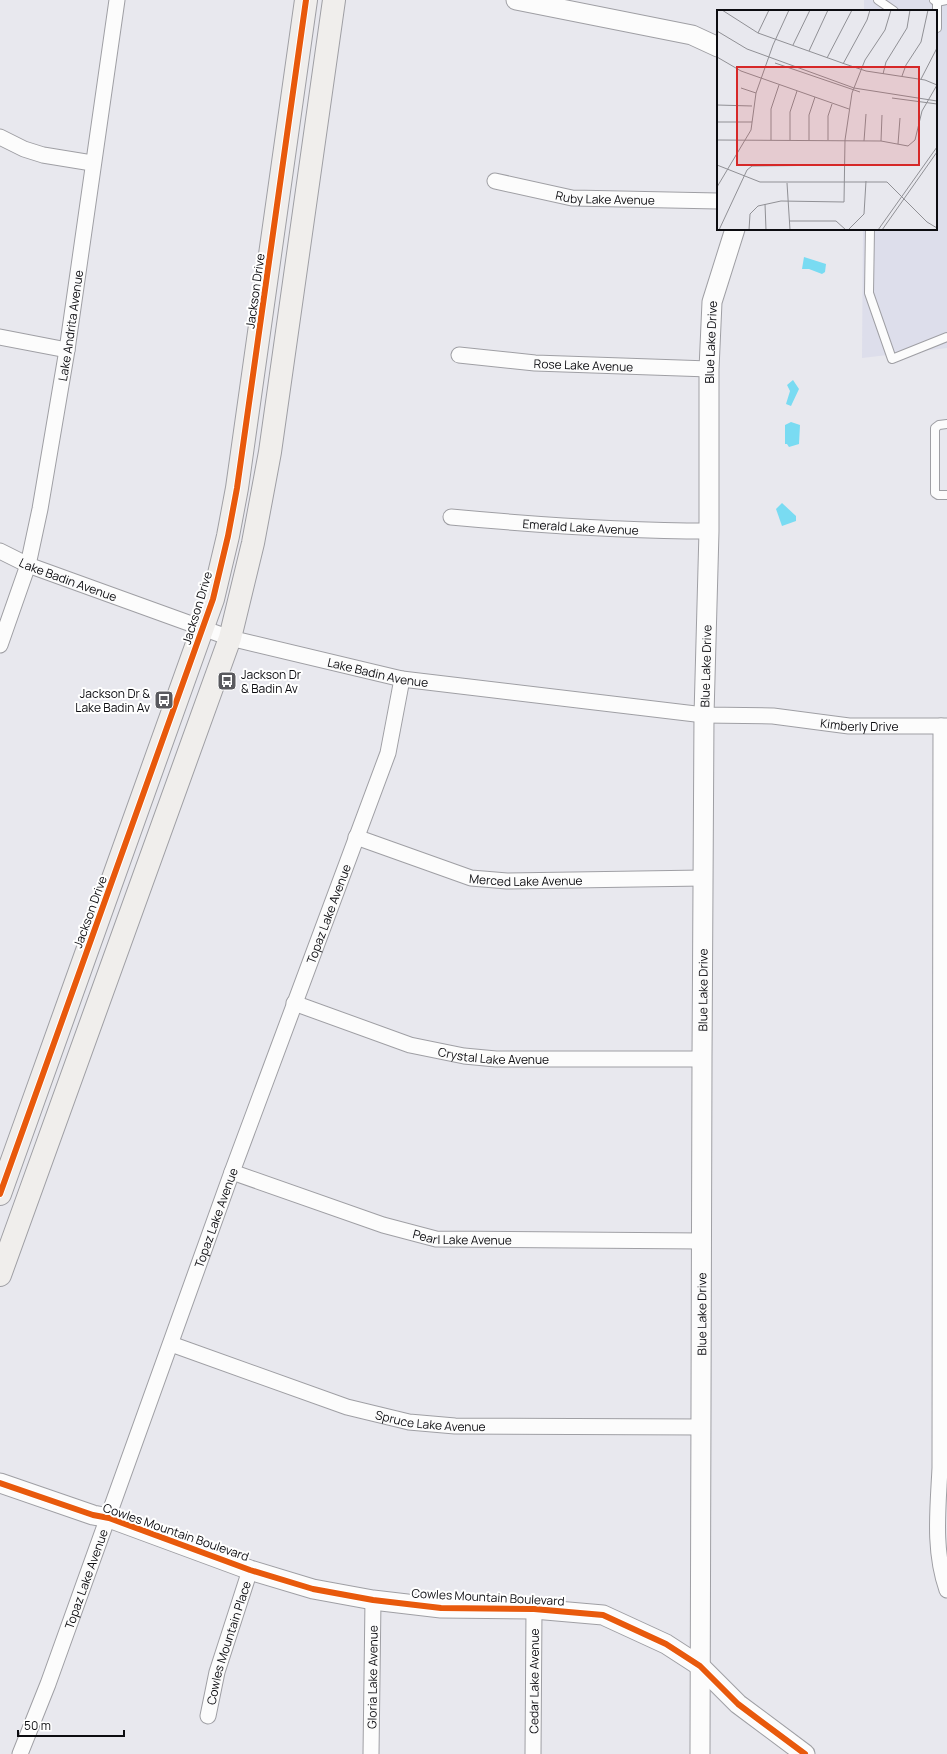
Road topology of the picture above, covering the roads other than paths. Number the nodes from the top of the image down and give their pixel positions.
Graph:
1 (117, 0) edge
2 (306, 0) edge
3 (334, 0) edge
4 (516, 0) edge
5 (878, 0) edge
6 (947, 0) edge
7 (936, 1) edge
8 (893, 10) edge
9 (717, 47) edge
10 (0, 138) edge
11 (92, 163) junction
12 (495, 181) dead end
13 (717, 201) edge
14 (734, 230) edge
15 (870, 230) edge
16 (0, 337) edge
17 (947, 337) edge
18 (67, 350) junction
19 (459, 355) dead end
20 (709, 369) junction
21 (947, 424) edge
22 (947, 495) edge
23 (451, 517) dead end
24 (710, 531) junction
25 (0, 552) edge
26 (28, 565) junction
27 (204, 628) junction
28 (230, 638) junction
29 (0, 645) edge
30 (402, 679) junction
31 (704, 715) junction
32 (773, 716) joint
33 (944, 726) edge
34 (356, 837) junction
35 (703, 878) junction
36 (294, 1003) junction
37 (702, 1059) junction
38 (232, 1172) junction
39 (0, 1194) edge
40 (702, 1242) junction
41 (0, 1275) edge
42 (171, 1344) junction
43 (702, 1427) junction
44 (0, 1483) edge
45 (109, 1518) junction
46 (250, 1570) junction
47 (947, 1590) edge
48 (373, 1600) junction
49 (534, 1609) junction
50 (700, 1666) junction
51 (208, 1716) dead end
52 (20, 1754) edge
53 (371, 1754) edge
54 (533, 1754) edge
55 (700, 1754) edge
56 (805, 1754) edge

1 - 11 street, Lake Andrita Avenue
2 - 27 main road, Jackson Drive
3 - 28 main road
4 - 9 street
5 - 8 lane
6 - 7 lane
10 - 11 street
11 - 18 street, Lake Andrita Avenue
12 - 13 street, Ruby Lake Avenue
14 - 20 street, Blue Lake Drive
15 - 17 lane
16 - 18 street
18 - 26 street, Lake Andrita Avenue
19 - 20 street, Rose Lake Avenue
20 - 24 street, Blue Lake Drive
21 - 22 lane
23 - 24 street, Emerald Lake Avenue
24 - 31 street, Blue Lake Drive
25 - 26 street, Lake Badin Avenue
26 - 27 street, Lake Badin Avenue
26 - 29 street, Lake Andrita Avenue
27 - 28 street, Lake Badin Avenue
27 - 39 main road, Jackson Drive
28 - 30 street, Lake Badin Avenue
28 - 41 main road
30 - 31 street, Lake Badin Avenue
30 - 34 street, Topaz Lake Avenue
31 - 32 street, Lake Badin Avenue
31 - 35 street, Blue Lake Drive
32 - 33 street, Kimberly Drive
33 - 47 street
34 - 35 street, Merced Lake Avenue
34 - 36 street, Topaz Lake Avenue
35 - 37 street, Blue Lake Drive
36 - 37 street, Crystal Lake Avenue
36 - 38 street, Topaz Lake Avenue
37 - 40 street, Blue Lake Drive
38 - 40 street, Pearl Lake Avenue
38 - 42 street, Topaz Lake Avenue
40 - 43 street, Blue Lake Drive
42 - 43 street, Spruce Lake Avenue
42 - 45 street, Topaz Lake Avenue
43 - 50 street, Blue Lake Drive
44 - 45 street, Cowles Mountain Boulevard
45 - 46 street, Cowles Mountain Boulevard
45 - 52 street, Topaz Lake Avenue
46 - 48 street, Cowles Mountain Boulevard
46 - 51 street, Cowles Mountain Place
48 - 49 street, Cowles Mountain Boulevard
48 - 53 street, Gloria Lake Avenue
49 - 50 street, Cowles Mountain Boulevard
49 - 54 street, Cedar Lake Avenue
50 - 55 street, Blue Lake Drive
50 - 56 street, Cowles Mountain Boulevard

